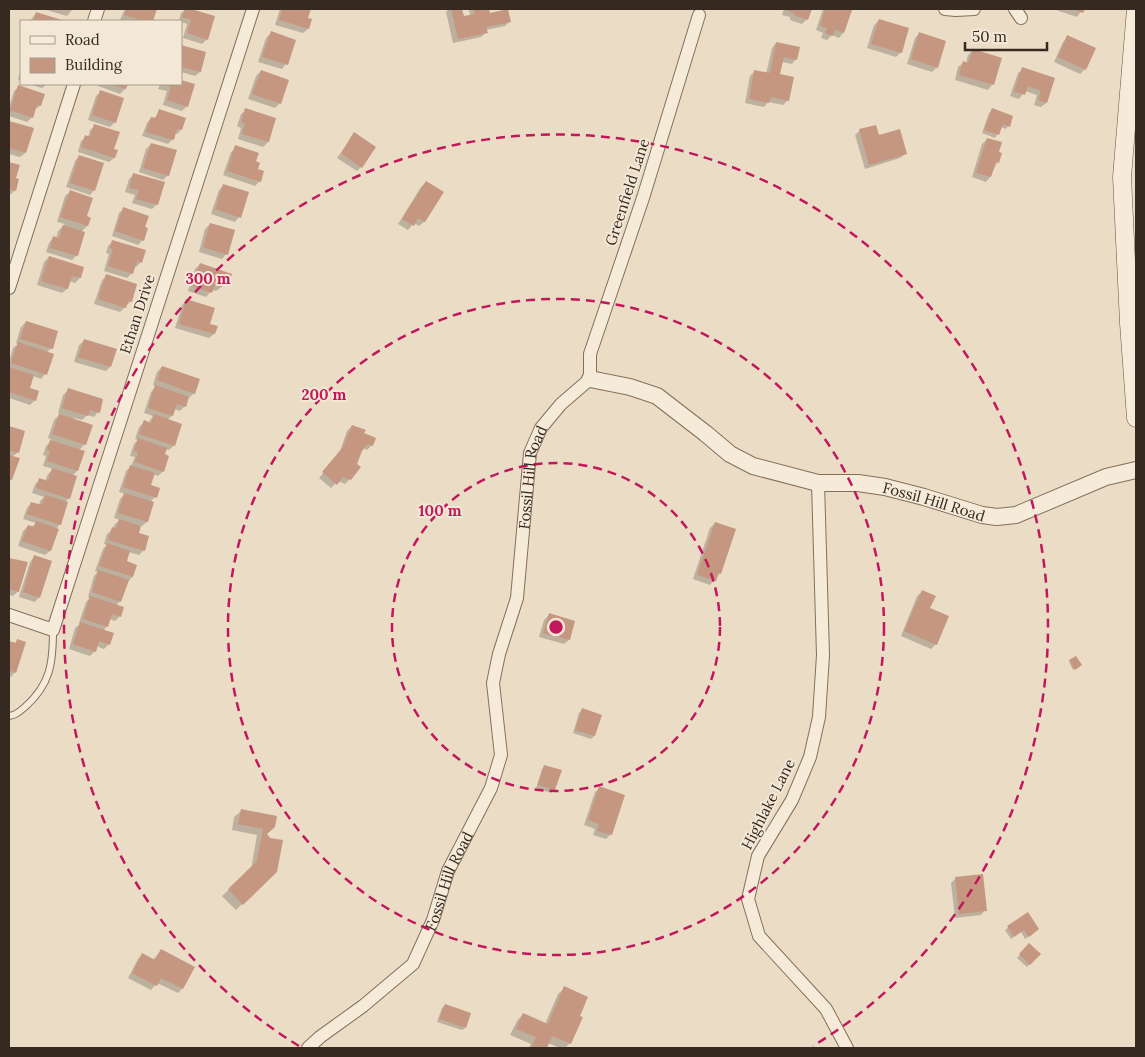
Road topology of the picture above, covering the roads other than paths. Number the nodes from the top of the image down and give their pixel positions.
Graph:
1 (253, 9) edge
2 (945, 9) edge
3 (974, 9) edge
4 (1136, 9) edge
5 (699, 15) dead end
6 (74, 85) edge
7 (9, 288) edge
8 (590, 379) junction
9 (1136, 418) edge
10 (1136, 470) edge
11 (818, 483) junction
12 (9, 615) edge
13 (53, 630) junction
14 (9, 716) edge
15 (308, 1048) edge
16 (847, 1048) edge

1 - 13 street, Ethan Drive
2 - 3 street
4 - 9 main road
5 - 8 street, Greenfield Lane
6 - 7 street
8 - 11 street, Fossil Hill Road
8 - 15 street, Fossil Hill Road
10 - 11 street, Fossil Hill Road
11 - 16 street, Highlake Lane
12 - 13 street
13 - 14 lane

